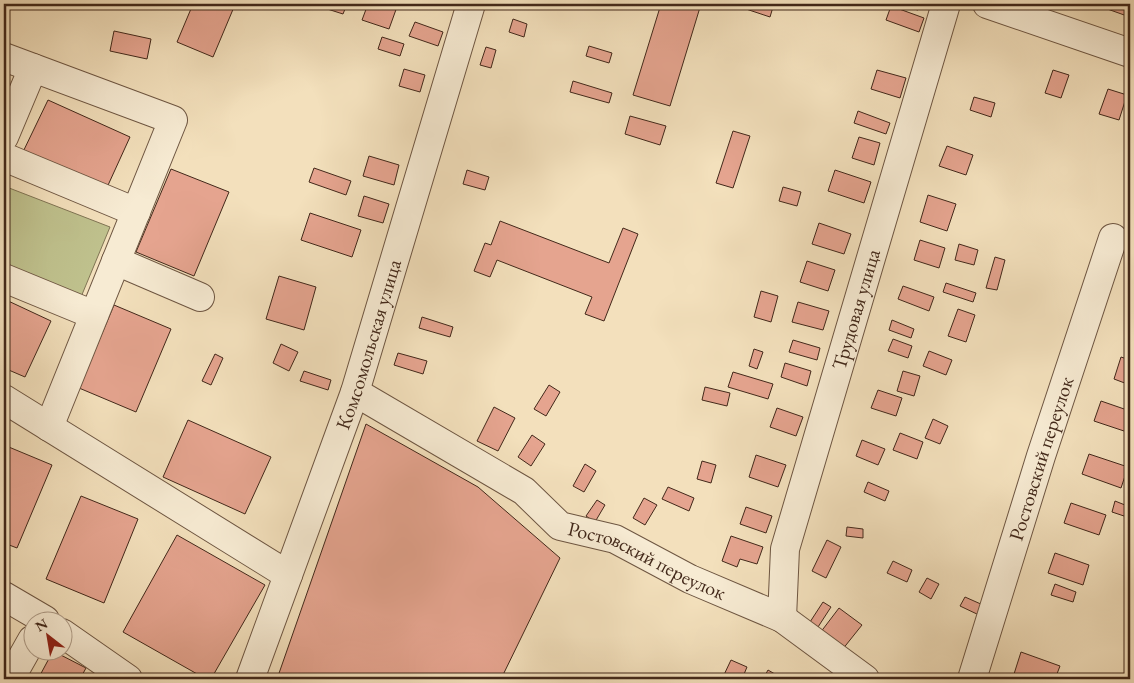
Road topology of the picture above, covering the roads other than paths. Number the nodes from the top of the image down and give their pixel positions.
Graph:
1 (471, 4) edge
2 (946, 4) edge
3 (987, 4) edge
4 (1130, 53) edge
5 (4, 57) edge
6 (33, 68) junction
7 (4, 137) edge
8 (4, 157) edge
9 (136, 212) junction
10 (1113, 238) dead end
11 (116, 261) junction
12 (4, 278) edge
13 (200, 296) dead end
14 (94, 315) junction
15 (355, 392) junction
16 (4, 399) edge
17 (49, 428) junction
18 (288, 575) junction
19 (4, 596) edge
20 (27, 610) edge
21 (782, 618) junction
22 (72, 640) edge
23 (22, 658) edge
24 (10, 679) edge
25 (128, 679) edge
26 (250, 679) edge
27 (865, 679) edge
28 (972, 679) edge

1 - 15 street, Комсомольская улица
2 - 21 street, Трудовая улица
3 - 4 street
5 - 6 street
6 - 7 street
6 - 9 street
8 - 9 street
9 - 11 street
10 - 28 street, Ростовский переулок
11 - 13 street
11 - 14 street
12 - 14 street
14 - 17 street
15 - 18 street, Комсомольская улица
15 - 21 street, Ростовский переулок
16 - 17 street
17 - 18 street
18 - 26 street, Комсомольская улица
19 - 20 street
21 - 27 street, Ростовский переулок
22 - 25 street
23 - 24 street

